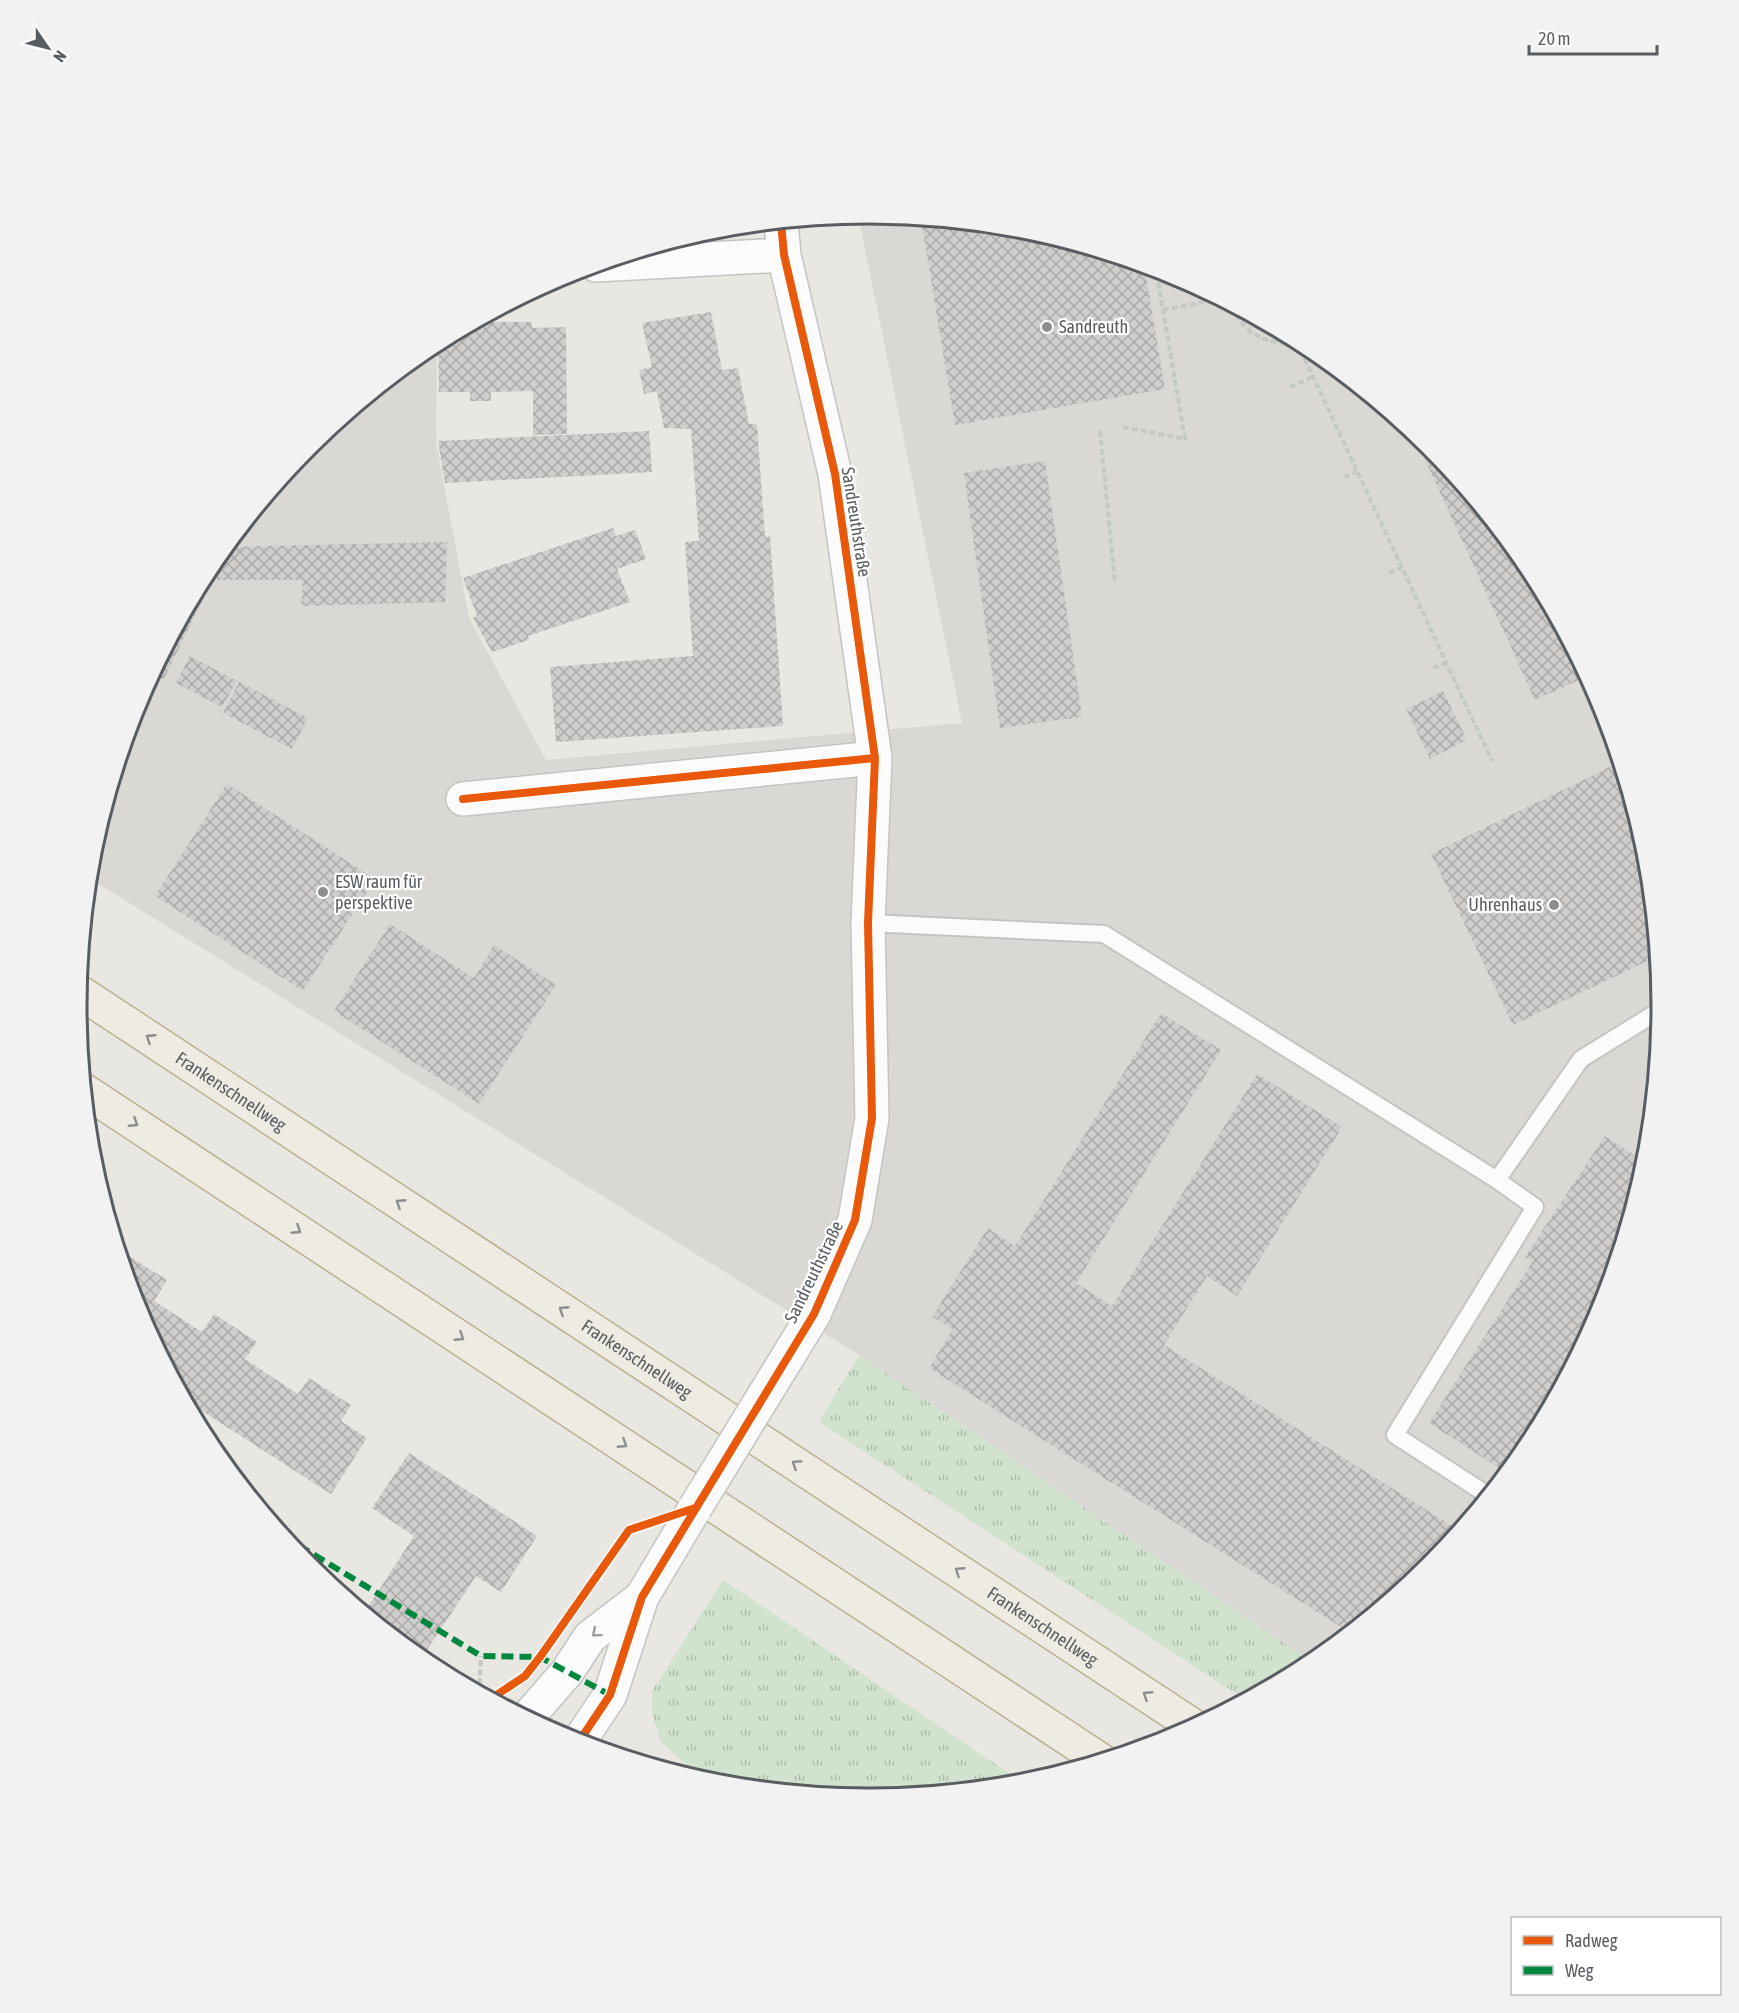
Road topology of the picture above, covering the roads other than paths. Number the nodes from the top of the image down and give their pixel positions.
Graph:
1 (782, 230) edge
2 (784, 255) junction
3 (627, 263) edge
4 (875, 758) junction
5 (463, 799) dead end
6 (868, 923) junction
7 (87, 997) edge
8 (1652, 1015) edge
9 (93, 1096) edge
10 (1497, 1180) junction
11 (1483, 1492) edge
12 (642, 1597) junction
13 (532, 1712) edge
14 (1186, 1721) edge
15 (584, 1734) edge
16 (1094, 1755) edge

1 - 2 street, Sandreuthstraße
2 - 3 street
2 - 4 street, Sandreuthstraße
4 - 5 street
4 - 6 street, Sandreuthstraße
6 - 10 lane
6 - 12 street, Sandreuthstraße, bridge
14 -> 7 highway, Frankenschnellweg
8 - 10 lane
9 -> 16 highway
10 - 11 lane
12 -> 13 street, Sandreuthstraße
12 - 15 street, Sandreuthstraße

